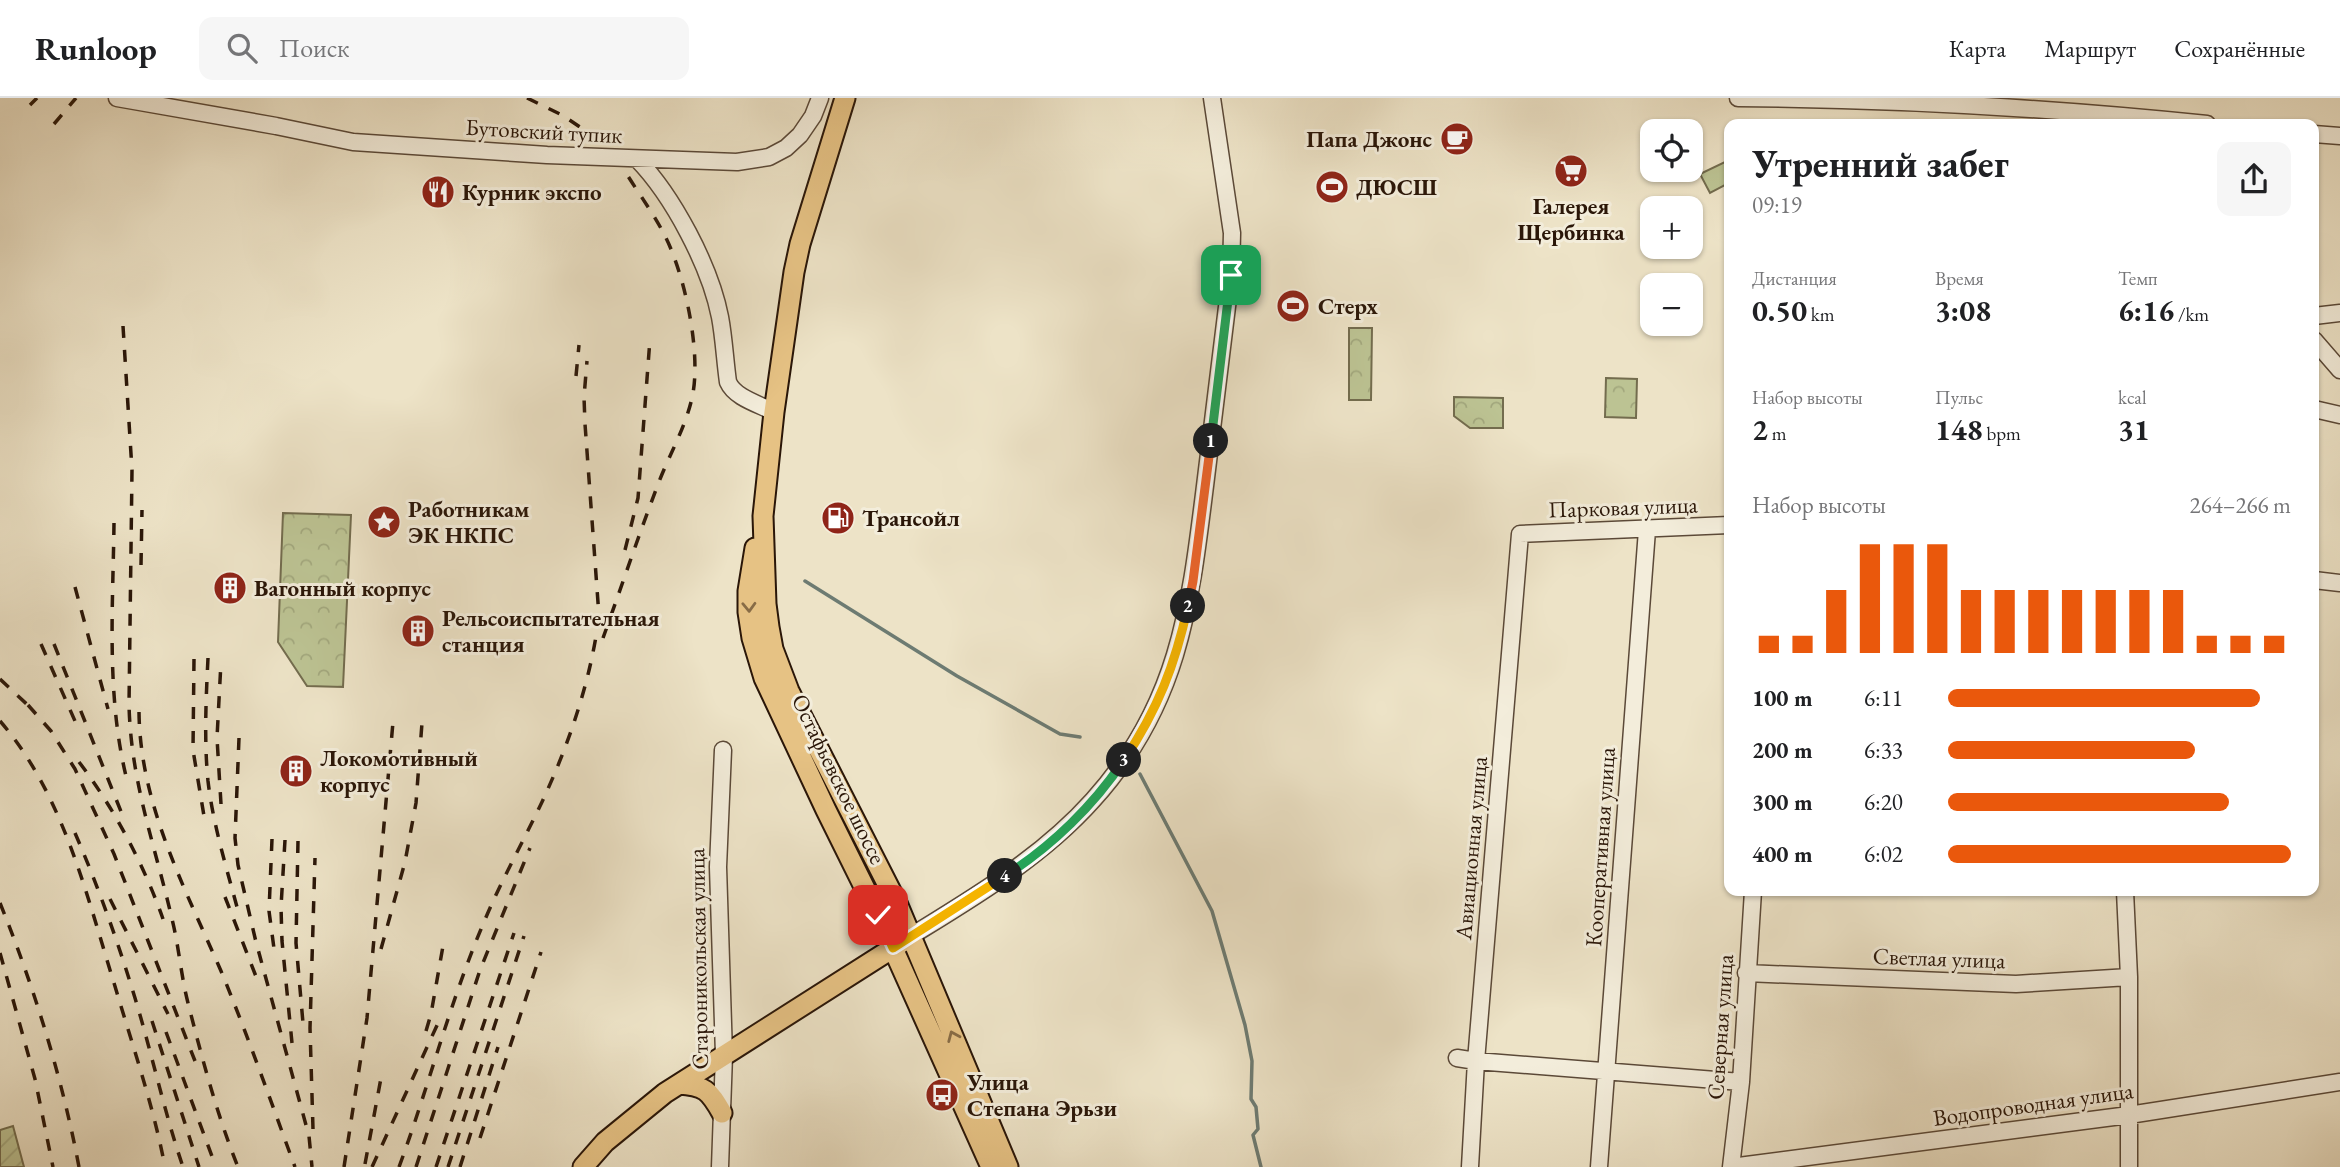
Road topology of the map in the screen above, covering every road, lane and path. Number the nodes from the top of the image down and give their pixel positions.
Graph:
1 (117, 98) edge
2 (820, 98) edge
3 (845, 98) edge
4 (1212, 98) edge
5 (1738, 98) edge
6 (2065, 117) edge
7 (2102, 119) edge
8 (2319, 134) edge
9 (2340, 136) edge
10 (637, 159) junction
11 (2340, 313) edge
12 (2319, 315) edge
13 (2319, 346) edge
14 (2340, 370) edge
15 (2319, 410) edge
16 (774, 412) junction
17 (2340, 415) edge
18 (763, 516) junction
19 (1724, 524) edge
20 (1647, 530) junction
21 (1520, 534) joint
22 (2319, 581) edge
23 (2340, 583) edge
24 (723, 750) dead end
25 (1753, 896) edge
26 (2125, 896) edge
27 (911, 936) junction
28 (893, 948) junction
29 (1746, 973) junction
30 (2129, 977) junction
31 (724, 1055) junction
32 (1457, 1058) dead end
33 (1476, 1061) junction
34 (1606, 1070) junction
35 (1741, 1082) junction
36 (2340, 1082) edge
37 (678, 1084) junction
38 (722, 1112) junction
39 (2129, 1115) junction
40 (583, 1167) edge
41 (720, 1167) edge
42 (991, 1167) edge
43 (1008, 1167) edge
44 (1470, 1167) edge
45 (1599, 1167) edge
46 (1731, 1167) edge
47 (2129, 1167) edge

1 - 10 street, Бутовский тупик
2 - 10 street
3 - 16 main road, Остафьевское шоссе
4 - 27 street
5 - 6 street
6 - 7 street
8 - 9 street
10 - 16 street
11 - 12 street
13 - 14 street
15 - 17 street
16 - 18 main road, Остафьевское шоссе
18 - 27 main road, Остафьевское шоссе
18 -> 28 main road, Остафьевское шоссе
19 - 20 street, Парковая улица
20 - 21 street, Парковая улица
20 - 34 street, Кооперативная улица
21 - 33 street, Авиационная улица
22 - 23 street
24 - 31 street, Староникольская улица
25 - 29 street, Северная улица
26 - 30 street
27 - 28 main road
43 -> 27 main road, Остафьевское шоссе
28 - 31 main road
28 - 42 main road, Остафьевское шоссе
29 - 30 street, Светлая улица
29 - 35 street, Северная улица
30 - 39 street
31 - 37 main road
31 - 38 street, Староникольская улица
32 - 33 street
33 - 34 street
33 - 44 street, Авиационная улица
34 - 35 street
34 - 45 street, Кооперативная улица
35 - 46 street, Северная улица
36 - 39 street, Водопроводная улица
37 - 38 main road
37 - 40 main road
38 - 41 street, Староникольская улица
39 - 46 street, Водопроводная улица
39 - 47 street

